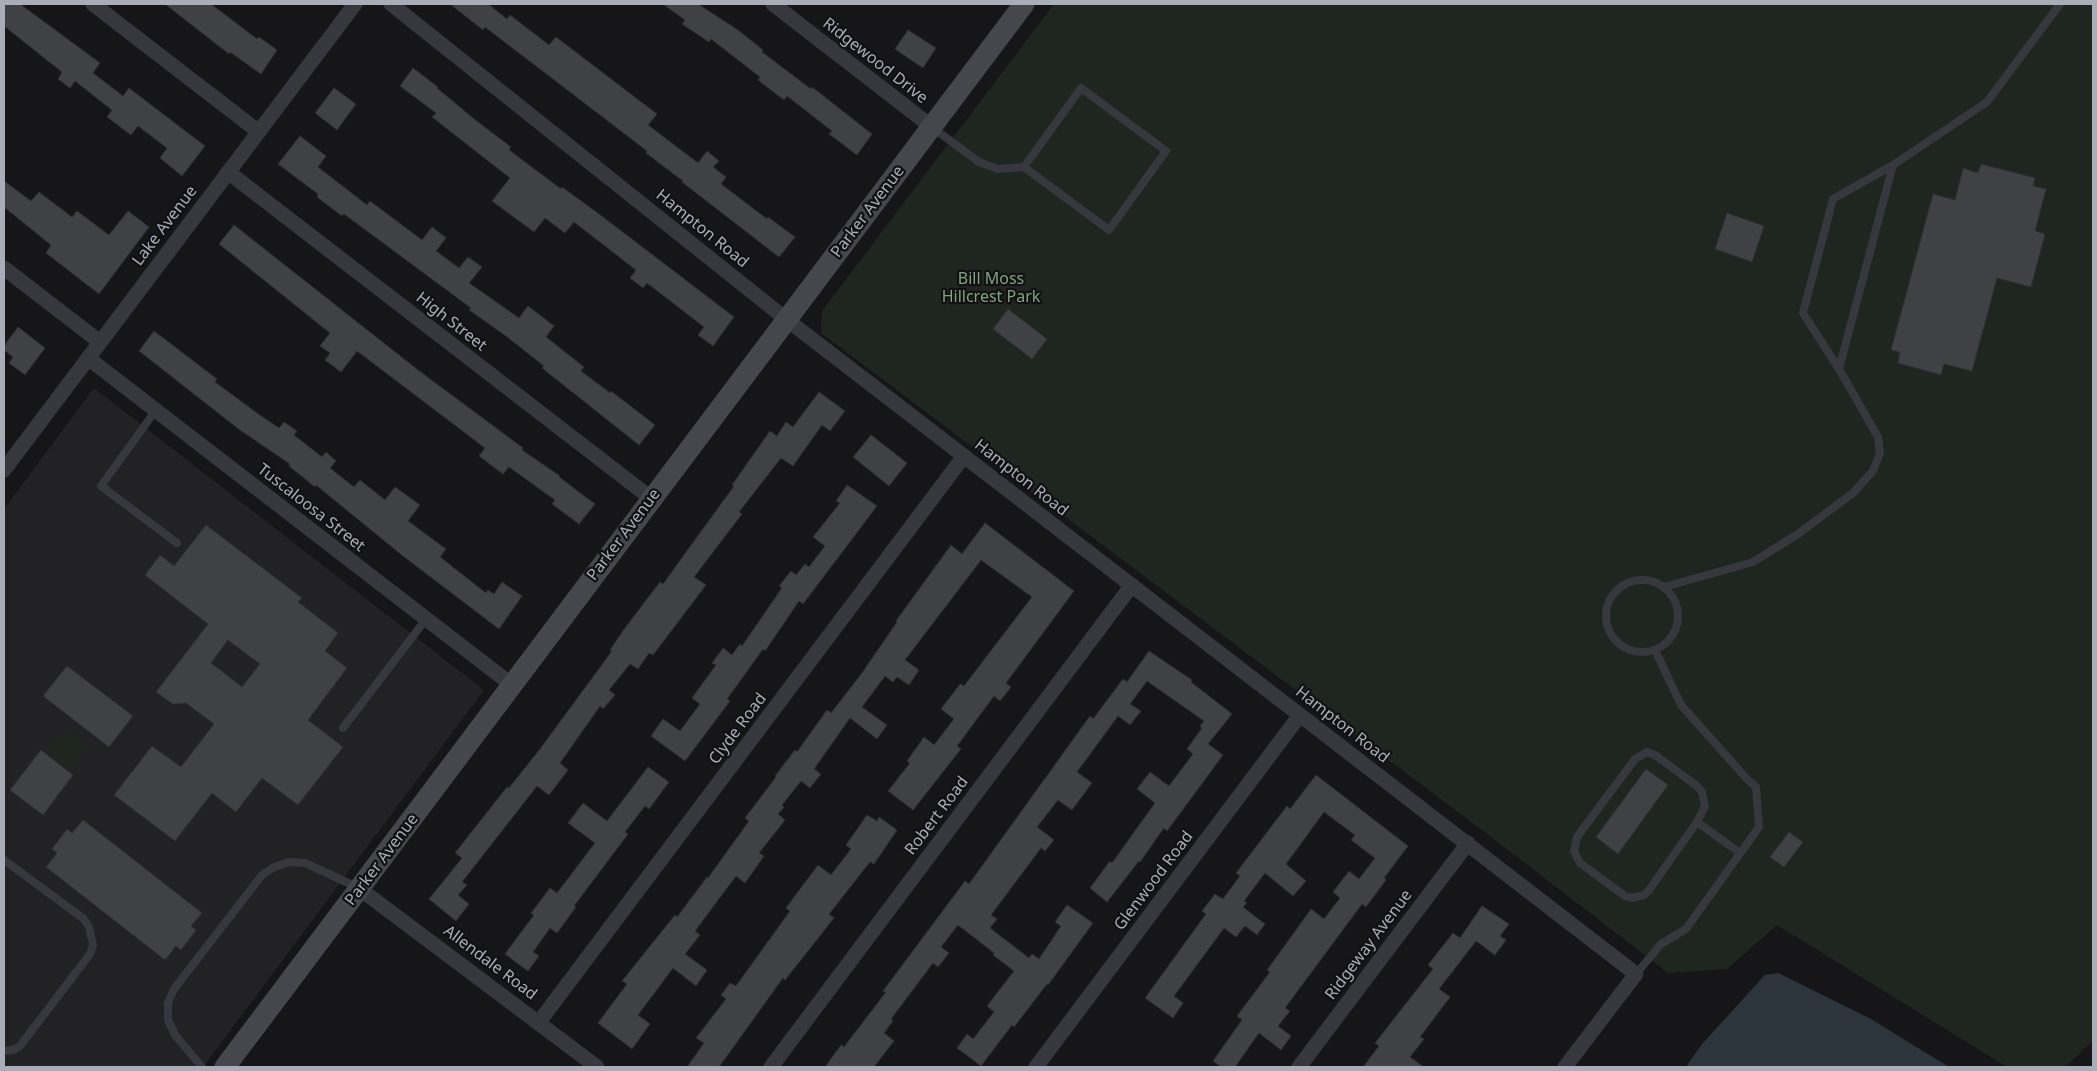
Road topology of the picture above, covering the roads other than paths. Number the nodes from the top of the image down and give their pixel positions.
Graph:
1 (94, 4) edge
2 (355, 4) edge
3 (391, 4) edge
4 (773, 4) edge
5 (1024, 4) edge
6 (2060, 4) edge
7 (932, 127) junction
8 (259, 132) junction
9 (1893, 165) junction
10 (1024, 167) junction
11 (228, 172) junction
12 (4, 268) edge
13 (786, 319) junction
14 (100, 342) junction
15 (88, 358) junction
16 (1838, 369) junction
17 (156, 410) junction
18 (964, 456) junction
19 (4, 470) edge
20 (652, 499) junction
21 (177, 544) dead end
22 (1132, 586) junction
23 (1664, 587) junction
24 (426, 619) junction
25 (1655, 650) junction
26 (512, 685) junction
27 (1300, 715) junction
28 (344, 728) dead end
29 (1697, 822) junction
30 (1468, 844) junction
31 (1740, 853) junction
32 (4, 860) edge
33 (360, 888) junction
34 (1636, 974) junction
35 (539, 1022) junction
36 (4, 1051) edge
37 (202, 1067) edge
38 (227, 1067) edge
39 (597, 1067) edge
40 (770, 1067) edge
41 (1036, 1067) edge
42 (1299, 1067) edge
43 (1565, 1067) edge

1 - 8 street
2 - 8 street, Lake Avenue
3 - 13 street, Hampton Road
4 - 7 street, Ridgewood Drive
5 - 7 street, Parker Avenue
6 - 9 lane
7 - 10 lane
7 - 13 street, Parker Avenue
8 - 11 street, Lake Avenue
9 - 16 lane
9 - 16 lane
10 - 10 lane
11 - 14 street, Lake Avenue
11 - 20 street, High Street
12 - 14 street
13 - 18 street, Hampton Road
13 - 20 street, Parker Avenue
14 - 15 street, Lake Avenue
15 - 17 street, Tuscaloosa Street
15 - 19 street, Lake Avenue
16 - 23 lane
17 - 21 lane
17 - 24 street, Tuscaloosa Street
18 - 22 street, Hampton Road
18 - 35 street, Clyde Road
20 - 26 street, Parker Avenue
22 - 27 street, Hampton Road
22 - 40 street, Robert Road
23 - 25 lane
23 - 25 lane
24 - 26 street, Tuscaloosa Street
24 - 28 lane
25 - 31 lane
26 - 33 street, Parker Avenue
27 - 30 street, Hampton Road
27 - 41 street, Glenwood Road
29 - 29 lane
29 - 31 lane
30 - 34 street, Hampton Road
30 - 42 street, Ridgeway Avenue
31 - 34 lane
32 - 36 lane
33 - 35 street, Allendale Road
33 - 37 lane
33 - 38 street, Parker Avenue
34 - 43 street
35 - 39 street, Allendale Road

